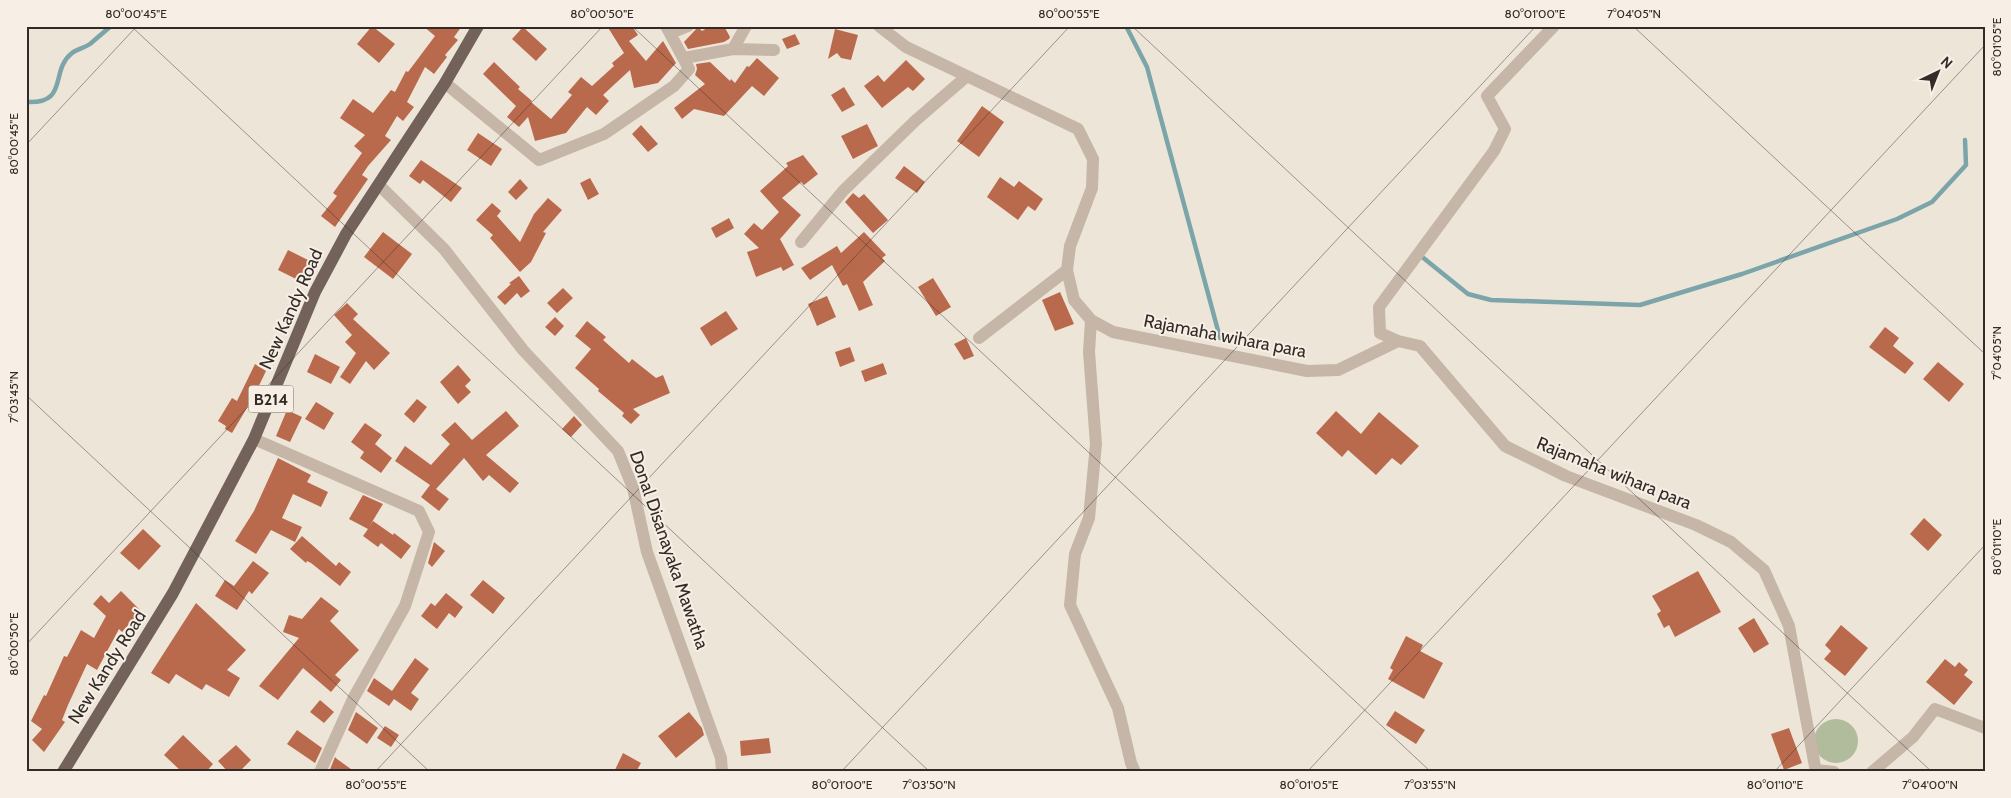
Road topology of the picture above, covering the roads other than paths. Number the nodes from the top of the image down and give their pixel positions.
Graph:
1 (478, 26) edge
2 (688, 26) edge
3 (746, 26) edge
4 (878, 26) edge
5 (1554, 26) edge
6 (669, 30) edge
7 (732, 49) junction
8 (774, 50) dead end
9 (684, 58) junction
10 (967, 76) junction
11 (445, 83) junction
12 (379, 185) junction
13 (801, 242) dead end
14 (1067, 270) junction
15 (1091, 320) junction
16 (979, 338) dead end
17 (1398, 341) junction
18 (254, 439) junction
19 (1985, 728) edge
20 (1816, 771) edge
21 (63, 772) edge
22 (320, 772) edge
23 (722, 772) edge
24 (1135, 772) edge
25 (1834, 772) edge
26 (1872, 772) edge

1 - 11 main road, New Kandy Road / B214
2 - 6 street
3 - 7 street
4 - 10 street, Rajamaha wihara para
5 - 17 street
6 - 9 street
7 - 8 street
7 - 9 street
9 - 11 street
10 - 13 street
10 - 14 street, Rajamaha wihara para
11 - 12 main road, New Kandy Road / B214
12 - 18 main road, New Kandy Road / B214
12 - 23 street, Donal Disanayaka Mawatha
14 - 15 street, Rajamaha wihara para
14 - 16 street
15 - 17 street, Rajamaha wihara para
15 - 24 street
17 - 20 street, Rajamaha wihara para
18 - 21 main road, New Kandy Road / B214
18 - 22 street
19 - 26 street
20 - 25 street

